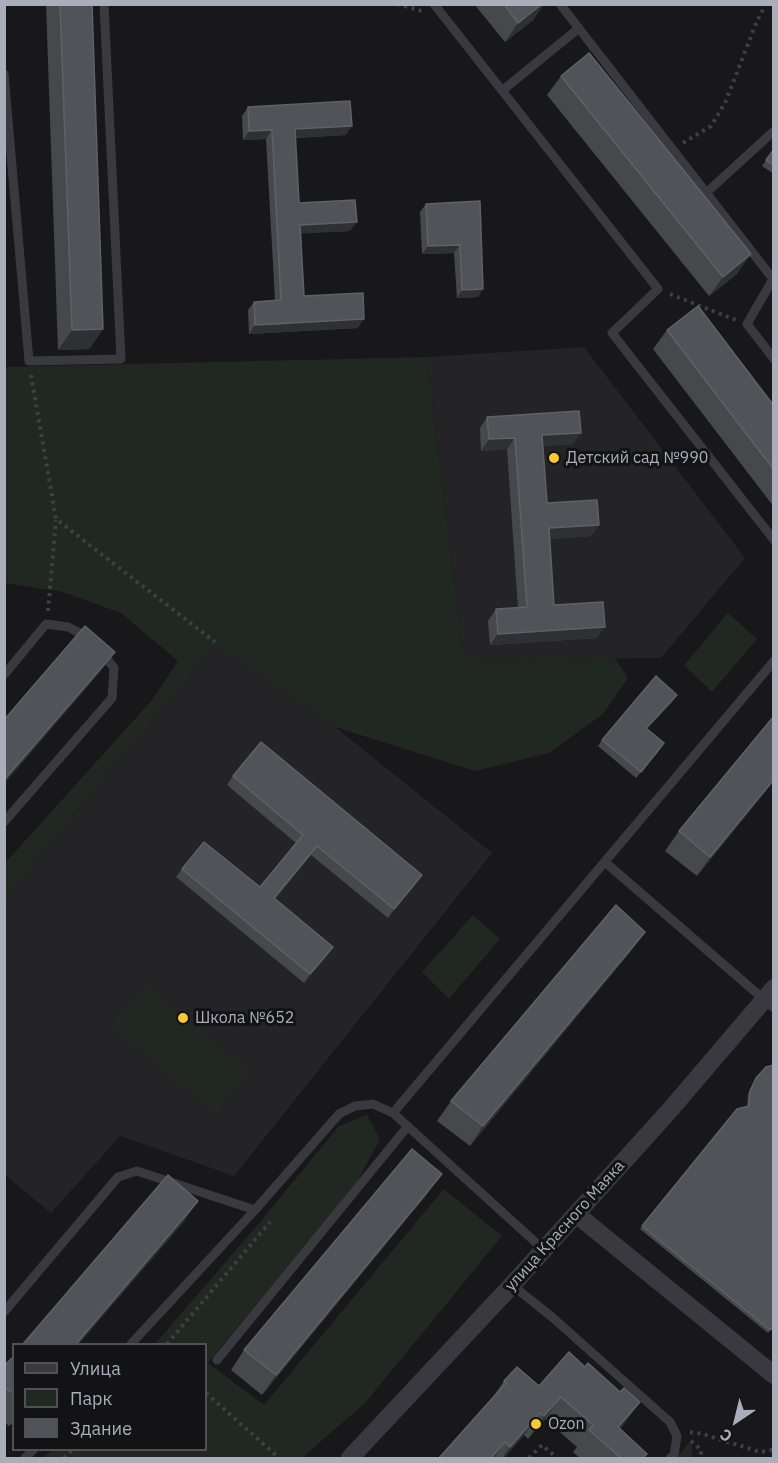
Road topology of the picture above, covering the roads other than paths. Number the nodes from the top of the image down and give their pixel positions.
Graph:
1 (104, 4) edge
2 (434, 4) edge
3 (560, 4) edge
4 (579, 28) junction
5 (4, 74) edge
6 (503, 90) junction
7 (774, 131) edge
8 (706, 193) junction
9 (774, 359) edge
10 (774, 540) edge
11 (774, 662) edge
12 (4, 675) edge
13 (4, 822) edge
14 (606, 863) junction
15 (770, 998) edge
16 (393, 1113) junction
17 (408, 1126) junction
18 (255, 1210) junction
19 (576, 1214) junction
20 (543, 1249) junction
21 (512, 1285) junction
22 (4, 1312) edge
23 (132, 1343) edge
24 (217, 1360) dead end
25 (774, 1375) edge
26 (350, 1458) edge
27 (670, 1458) edge

1 - 5 lane
2 - 6 lane
3 - 4 lane
4 - 6 lane
4 - 8 lane
6 - 10 lane
7 - 8 lane
8 - 9 lane
11 - 14 lane
12 - 13 lane
14 - 15 lane
14 - 16 lane
15 - 19 street, улица Красного Маяка
16 - 17 lane
16 - 18 lane
17 - 20 lane
17 - 24 lane
18 - 22 lane
18 - 23 lane
19 - 20 street, улица Красного Маяка
19 - 25 street
20 - 21 street, улица Красного Маяка
21 - 26 street, улица Красного Маяка
21 - 27 lane

